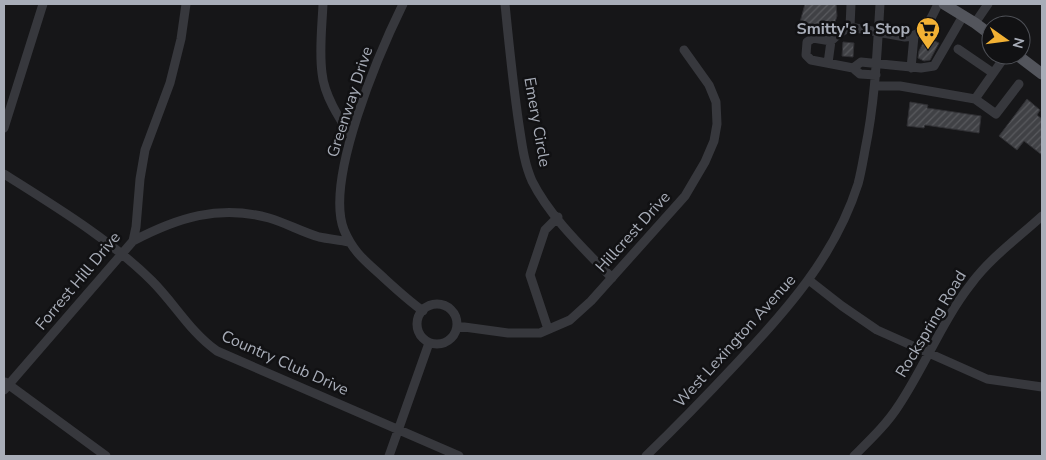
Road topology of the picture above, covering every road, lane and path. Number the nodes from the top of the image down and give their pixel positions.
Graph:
1 (43, 4) edge
2 (186, 4) edge
3 (323, 4) edge
4 (403, 4) edge
5 (505, 4) edge
6 (851, 4) edge
7 (880, 4) edge
8 (938, 4) edge
9 (944, 4) edge
10 (988, 4) edge
11 (963, 16) junction
12 (975, 23) junction
13 (850, 26) junction
14 (981, 28) edge
15 (878, 31) junction
16 (914, 36) junction
17 (831, 41) junction
18 (958, 49) dead end
19 (684, 50) dead end
20 (828, 63) junction
21 (877, 63) junction
22 (999, 65) edge
23 (1030, 65) edge
24 (853, 68) junction
25 (912, 68) junction
26 (993, 73) junction
27 (1042, 74) edge
28 (876, 75) junction
29 (1019, 84) dead end
30 (876, 86) junction
31 (975, 99) junction
32 (4, 128) edge
33 (351, 136) junction
34 (4, 174) edge
35 (1042, 216) edge
36 (558, 217) junction
37 (133, 241) junction
38 (349, 242) junction
39 (123, 255) junction
40 (612, 278) junction
41 (810, 280) junction
42 (423, 311) junction
43 (457, 326) junction
44 (548, 329) junction
45 (429, 343) junction
46 (929, 354) junction
47 (5, 385) edge
48 (1042, 387) edge
49 (398, 430) junction
50 (106, 456) edge
51 (389, 456) edge
52 (459, 456) edge
53 (646, 456) edge
54 (854, 456) edge

1 - 32 street
2 - 37 street, Forrest Hill Drive
3 - 33 street
4 - 33 street, Greenway Drive
5 - 36 street, Emery Circle
6 - 13 street
7 - 15 street, West Lexington Avenue
8 - 16 street
9 - 11 main road
10 - 12 street
11 - 12 main road
11 - 25 street
12 - 14 main road
13 - 15 street
13 - 17 street
15 - 16 street
15 - 21 street, West Lexington Avenue
16 - 25 street
17 - 20 street
17 - 20 street
18 - 26 street
19 - 40 street, Hillcrest Drive
20 - 24 street
21 - 24 street
21 - 25 street
21 - 28 street, West Lexington Avenue
22 - 26 street
23 - 27 main road
24 - 28 street
26 - 31 street
28 - 30 street, West Lexington Avenue
29 - 31 street
30 - 31 street
30 - 41 street, West Lexington Avenue
33 - 38 street, Greenway Drive
34 - 39 street, Country Club Drive
35 - 46 street, Rockspring Road
36 - 40 street, Emery Circle
36 - 44 street
37 - 38 street
37 - 39 street, Forrest Hill Drive
38 - 42 street, Greenway Drive
39 - 47 street, Forrest Hill Drive
39 - 49 street, Country Club Drive
40 - 44 street, Hillcrest Drive
41 - 46 street
41 - 53 street, West Lexington Avenue
42 - 43 street
42 - 45 street
43 - 44 street, Hillcrest Drive
43 - 45 street
45 - 49 street
46 - 48 street
46 - 54 street, Rockspring Road
47 - 50 street
49 - 51 street
49 - 52 street, Country Club Drive

